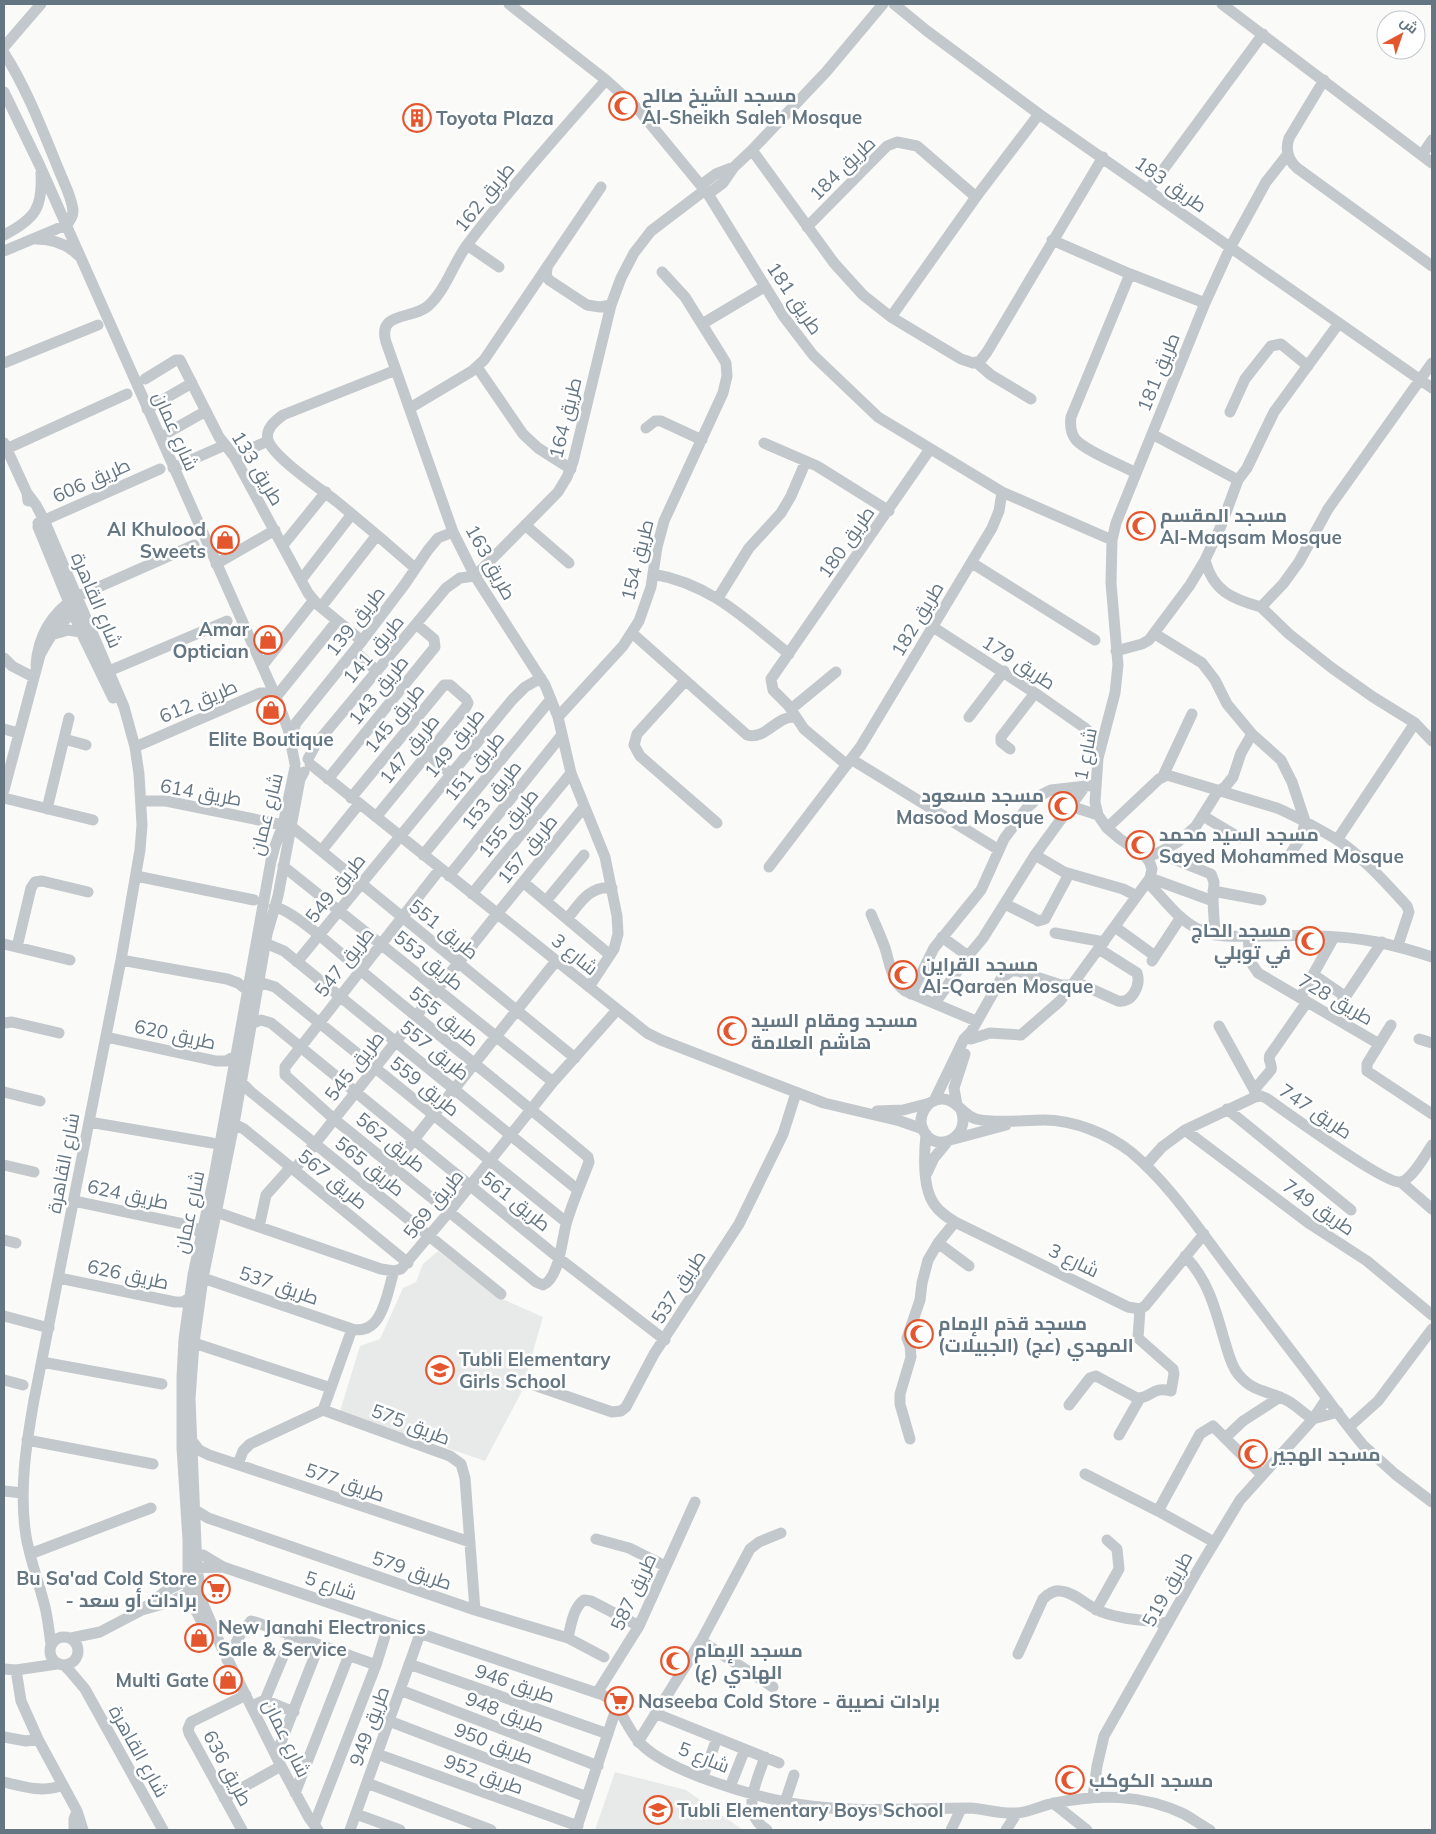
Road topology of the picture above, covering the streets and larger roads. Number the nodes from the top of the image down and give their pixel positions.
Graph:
1 (41, 4) edge
2 (509, 4) edge
3 (883, 4) edge
4 (894, 4) edge
5 (1222, 4) edge
6 (1264, 34) junction
7 (4, 47) edge
8 (4, 53) edge
9 (606, 80) junction
10 (1324, 80) junction
11 (4, 92) edge
12 (1039, 114) junction
13 (1432, 140) edge
14 (752, 150) junction
15 (1288, 154) junction
16 (1422, 155) junction
17 (1103, 157) junction
18 (1432, 163) edge
19 (40, 166) junction
20 (602, 187) dead end
21 (1148, 189) junction
22 (704, 190) junction
23 (976, 197) junction
24 (66, 225) junction
25 (807, 227) junction
26 (4, 235) edge
27 (34, 239) junction
28 (1052, 240) junction
29 (467, 245) junction
30 (1231, 246) junction
31 (4, 251) edge
32 (81, 258) junction
33 (1432, 266) edge
34 (499, 267) dead end
35 (547, 269) junction
36 (662, 272) dead end
37 (1130, 274) junction
38 (764, 287) junction
39 (1205, 302) junction
40 (611, 304) junction
41 (891, 317) junction
42 (1339, 323) junction
43 (702, 324) junction
44 (98, 325) dead end
45 (386, 326) joint
46 (976, 362) junction
47 (4, 363) edge
48 (1432, 363) edge
49 (1308, 366) junction
50 (477, 367) junction
51 (396, 370) junction
52 (145, 379) dead end
53 (1420, 379) junction
54 (192, 384) junction
55 (1432, 388) edge
56 (127, 394) dead end
57 (1031, 400) dead end
58 (147, 408) junction
59 (410, 408) junction
60 (206, 411) junction
61 (1230, 412) dead end
62 (646, 428) dead end
63 (169, 432) dead end
64 (1152, 434) junction
65 (702, 440) junction
66 (268, 441) junction
67 (764, 443) dead end
68 (225, 445) junction
69 (5, 448) edge
70 (930, 449) junction
71 (234, 456) junction
72 (806, 461) junction
73 (173, 468) junction
74 (160, 469) dead end
75 (571, 469) junction
76 (1136, 473) junction
77 (1238, 480) junction
78 (326, 492) junction
79 (1002, 492) junction
80 (889, 511) junction
81 (352, 514) junction
82 (40, 522) junction
83 (525, 525) junction
84 (274, 530) junction
85 (453, 532) junction
86 (377, 535) junction
87 (1112, 540) junction
88 (194, 545) dead end
89 (283, 546) junction
90 (1205, 560) junction
91 (569, 563) dead end
92 (972, 563) junction
93 (216, 564) junction
94 (415, 568) junction
95 (654, 574) junction
96 (476, 576) junction
97 (301, 580) junction
98 (718, 598) junction
99 (317, 604) junction
100 (75, 605) junction
101 (1260, 607) junction
102 (337, 621) junction
103 (227, 622) dead end
104 (416, 624) junction
105 (933, 627) junction
106 (81, 632) junction
107 (632, 633) junction
108 (1154, 634) junction
109 (50, 636) junction
110 (1095, 640) dead end
111 (362, 641) junction
112 (354, 651) junction
113 (1116, 651) junction
114 (789, 654) junction
115 (4, 658) edge
116 (36, 665) junction
117 (262, 666) junction
118 (109, 671) junction
119 (377, 671) junction
120 (1004, 671) junction
121 (836, 672) dead end
122 (33, 677) junction
123 (540, 678) junction
124 (684, 681) junction
125 (1035, 692) junction
126 (276, 697) junction
127 (551, 699) junction
128 (468, 703) joint
129 (793, 713) junction
130 (1192, 714) dead end
131 (558, 717) junction
132 (968, 717) dead end
133 (69, 718) dead end
134 (128, 723) junction
135 (1415, 723) junction
136 (1108, 725) junction
137 (1086, 728) junction
138 (4, 730) edge
139 (18, 733) junction
140 (1252, 734) junction
141 (562, 736) junction
142 (64, 739) junction
143 (290, 739) junction
144 (1432, 741) edge
145 (1102, 743) junction
146 (86, 745) dead end
147 (135, 747) junction
148 (1010, 749) dead end
149 (428, 754) junction
150 (849, 762) junction
151 (303, 765) junction
152 (571, 773) junction
153 (451, 774) junction
154 (1163, 776) junction
155 (328, 778) junction
156 (1090, 785) junction
157 (4, 790) edge
158 (1218, 791) junction
159 (4, 798) edge
160 (142, 801) junction
161 (355, 801) junction
162 (1070, 806) junction
163 (584, 807) junction
164 (46, 809) junction
165 (1098, 815) junction
166 (1203, 816) junction
167 (376, 817) junction
168 (93, 820) dead end
169 (1305, 821) junction
170 (717, 823) dead end
171 (1107, 828) junction
172 (286, 832) junction
173 (399, 836) junction
174 (1240, 838) dead end
175 (1337, 840) junction
176 (322, 850) junction
177 (999, 850) junction
178 (1158, 853) junction
179 (1291, 853) dead end
180 (423, 855) junction
181 (584, 855) dead end
182 (1035, 855) junction
183 (1146, 857) junction
184 (283, 866) junction
185 (769, 867) dead end
186 (444, 872) junction
187 (1069, 874) junction
188 (136, 876) junction
189 (1149, 880) junction
190 (523, 882) junction
191 (361, 883) junction
192 (612, 888) junction
193 (88, 892) dead end
194 (472, 894) junction
195 (1138, 896) junction
196 (1213, 896) junction
197 (254, 900) dead end
198 (1260, 900) dead end
199 (546, 901) junction
200 (1005, 904) junction
201 (274, 907) junction
202 (339, 910) junction
203 (497, 914) junction
204 (871, 914) dead end
205 (401, 917) junction
206 (1181, 918) junction
207 (567, 919) junction
208 (1115, 927) junction
209 (1055, 933) dead end
210 (1215, 935) junction
211 (318, 936) junction
212 (1248, 936) junction
213 (942, 937) junction
214 (1334, 937) junction
215 (1382, 942) junction
216 (265, 943) junction
217 (4, 944) edge
218 (381, 944) junction
219 (1398, 945) junction
220 (1102, 946) junction
221 (17, 947) junction
222 (610, 955) junction
223 (968, 956) junction
224 (1432, 957) edge
225 (70, 960) dead end
226 (121, 960) junction
227 (556, 961) junction
228 (297, 962) junction
229 (458, 963) junction
230 (360, 970) junction
231 (1314, 976) junction
232 (259, 982) junction
233 (1074, 984) junction
234 (588, 987) junction
235 (437, 989) junction
236 (247, 990) junction
237 (911, 994) junction
238 (340, 996) junction
239 (1346, 997) junction
240 (1304, 1000) junction
241 (935, 1004) junction
242 (617, 1010) junction
243 (516, 1011) junction
244 (416, 1016) junction
245 (1332, 1016) junction
246 (976, 1021) junction
247 (4, 1023) edge
248 (319, 1023) junction
249 (251, 1024) junction
250 (1390, 1025) dead end
251 (1219, 1026) dead end
252 (60, 1033) dead end
253 (496, 1036) junction
254 (971, 1036) junction
255 (106, 1037) junction
256 (1419, 1039) dead end
257 (396, 1041) junction
258 (1432, 1043) edge
259 (1379, 1044) junction
260 (300, 1048) junction
261 (235, 1056) junction
262 (575, 1058) junction
263 (474, 1064) junction
264 (375, 1068) junction
265 (288, 1078) joint
266 (241, 1082) junction
267 (553, 1082) junction
268 (455, 1088) junction
269 (4, 1092) edge
270 (355, 1093) junction
271 (796, 1093) junction
272 (1256, 1093) junction
273 (40, 1101) dead end
274 (932, 1102) junction
275 (959, 1108) junction
276 (531, 1109) junction
277 (1227, 1109) junction
278 (853, 1110) junction
279 (1432, 1114) edge
280 (434, 1115) junction
281 (334, 1119) junction
282 (1022, 1121) junction
283 (89, 1122) junction
284 (234, 1124) junction
285 (1185, 1130) junction
286 (924, 1132) junction
287 (510, 1135) junction
288 (413, 1140) junction
289 (951, 1140) junction
290 (212, 1142) dead end
291 (315, 1144) junction
292 (1432, 1145) edge
293 (490, 1160) junction
294 (4, 1165) edge
295 (1146, 1165) junction
296 (393, 1167) junction
297 (293, 1168) junction
298 (34, 1172) dead end
299 (926, 1177) junction
300 (1402, 1182) junction
301 (470, 1186) junction
302 (578, 1190) junction
303 (373, 1191) junction
304 (74, 1200) junction
305 (1432, 1209) edge
306 (1351, 1210) dead end
307 (216, 1212) junction
308 (449, 1212) junction
309 (566, 1222) junction
310 (955, 1222) junction
311 (259, 1227) junction
312 (201, 1234) junction
313 (1204, 1234) junction
314 (430, 1236) junction
315 (4, 1240) edge
316 (16, 1243) dead end
317 (938, 1243) junction
318 (1185, 1256) junction
319 (560, 1259) junction
320 (408, 1263) junction
321 (969, 1266) dead end
322 (394, 1271) junction
323 (198, 1276) junction
324 (59, 1278) junction
325 (501, 1294) dead end
326 (189, 1298) junction
327 (1140, 1309) junction
328 (1432, 1315) edge
329 (4, 1316) edge
330 (49, 1328) junction
331 (352, 1329) junction
332 (1432, 1329) edge
333 (664, 1340) junction
334 (194, 1343) junction
335 (42, 1362) junction
336 (4, 1380) edge
337 (162, 1384) dead end
338 (531, 1384) dead end
339 (23, 1385) dead end
340 (331, 1388) junction
341 (1280, 1397) junction
342 (1140, 1398) junction
343 (1327, 1398) junction
344 (1069, 1406) dead end
345 (323, 1410) junction
346 (1338, 1412) junction
347 (1313, 1420) junction
348 (1349, 1427) junction
349 (1119, 1435) dead end
350 (1225, 1438) junction
351 (910, 1439) dead end
352 (27, 1440) junction
353 (192, 1441) junction
354 (209, 1455) junction
355 (192, 1462) junction
356 (153, 1464) dead end
357 (238, 1464) junction
358 (1085, 1474) dead end
359 (1262, 1475) junction
360 (4, 1490) edge
361 (23, 1493) junction
362 (695, 1502) dead end
363 (1432, 1502) edge
364 (151, 1508) dead end
365 (195, 1510) junction
366 (1158, 1511) junction
367 (208, 1518) junction
368 (195, 1523) junction
369 (781, 1533) dead end
370 (596, 1539) dead end
371 (1107, 1540) dead end
372 (470, 1542) junction
373 (1214, 1542) junction
374 (192, 1553) junction
375 (30, 1554) junction
376 (665, 1566) junction
377 (223, 1567) junction
378 (192, 1573) junction
379 (194, 1591) junction
380 (46, 1609) junction
381 (142, 1610) junction
382 (476, 1610) junction
383 (1096, 1610) junction
384 (389, 1623) junction
385 (1168, 1623) junction
386 (639, 1626) junction
387 (100, 1632) junction
388 (420, 1634) junction
389 (292, 1635) junction
390 (68, 1637) junction
391 (568, 1638) junction
392 (701, 1641) junction
393 (51, 1645) junction
394 (319, 1645) junction
395 (78, 1654) junction
396 (1018, 1654) dead end
397 (349, 1655) junction
398 (604, 1657) dead end
399 (228, 1660) junction
400 (60, 1664) junction
401 (376, 1664) junction
402 (409, 1664) junction
403 (4, 1669) edge
404 (21, 1669) junction
405 (773, 1687) dead end
406 (85, 1689) junction
407 (400, 1690) junction
408 (597, 1694) junction
409 (246, 1695) junction
410 (265, 1700) junction
411 (252, 1706) junction
412 (617, 1706) junction
413 (294, 1712) junction
414 (657, 1714) junction
415 (389, 1721) junction
416 (608, 1734) junction
417 (4, 1736) edge
418 (717, 1738) junction
419 (38, 1739) junction
420 (638, 1742) junction
421 (745, 1749) junction
422 (378, 1754) junction
423 (276, 1755) junction
424 (765, 1757) junction
425 (779, 1763) dead end
426 (281, 1766) junction
427 (598, 1766) junction
428 (794, 1775) dead end
429 (703, 1777) junction
430 (4, 1782) edge
431 (367, 1783) junction
432 (63, 1785) junction
433 (730, 1787) junction
434 (294, 1793) junction
435 (752, 1794) junction
436 (587, 1797) junction
437 (1093, 1797) junction
438 (224, 1798) junction
439 (785, 1802) junction
440 (1053, 1803) junction
441 (961, 1809) junction
442 (77, 1811) junction
443 (1017, 1813) junction
444 (356, 1814) junction
445 (316, 1828) edge
446 (577, 1828) edge
447 (74, 1830) edge
448 (83, 1830) edge
449 (163, 1830) edge
450 (242, 1830) edge
451 (350, 1830) edge
452 (400, 1830) edge
453 (491, 1830) edge
454 (767, 1830) edge
455 (951, 1830) edge
456 (1006, 1830) edge
457 (1086, 1830) edge
458 (1210, 1830) edge

1 - 7 street
2 - 9 street, طريق 181
3 - 14 street, طريق 164
4 - 12 street, طريق 183
5 - 6 street
6 - 10 street
6 - 21 street
8 - 24 street
9 - 22 street, طريق 181
9 - 29 street, طريق 162
10 - 15 street
10 - 16 street
11 - 19 street, شارع عمان
12 - 17 street, طريق 183
12 - 23 street
13 - 16 street
14 - 22 street, طريق 164
14 - 25 street
15 - 30 street, طريق 181
15 - 33 street
16 - 18 street
17 - 21 street, طريق 183
17 - 28 street
19 - 24 street, شارع عمان
19 - 26 street
20 - 35 street
21 - 30 street, طريق 183
22 - 38 street, طريق 181
22 - 40 street, طريق 164
23 - 25 street, طريق 184
23 - 41 street
24 - 27 street
24 - 32 street, شارع عمان
25 - 41 street
27 - 31 street
27 - 32 street
28 - 37 street
28 - 46 street
29 - 34 street
29 - 45 street, طريق 162
30 - 39 street, طريق 181
30 - 42 street, طريق 183
32 - 58 street, شارع عمان
35 - 40 street
35 - 50 street
36 - 43 street, طريق 154
37 - 39 street
37 - 76 street
38 - 43 street
38 - 70 street, طريق 181
39 - 64 street, طريق 181
40 - 75 street, طريق 164
41 - 46 street
42 - 49 street
42 - 53 street, طريق 183
43 - 65 street, طريق 154
44 - 47 street
45 - 51 street, طريق 163
46 - 57 street
48 - 53 street
49 - 61 street
49 - 77 street
50 - 59 street
50 - 75 street
51 - 59 street, طريق 163
51 - 66 street
52 - 54 street, طريق 133
53 - 55 street, طريق 183
53 - 101 street
54 - 58 street
54 - 60 street, طريق 133
56 - 69 street
58 - 73 street, شارع عمان
59 - 85 street, طريق 163
60 - 63 street
60 - 68 street, طريق 133
62 - 65 street
64 - 76 street, طريق 181
64 - 77 street
65 - 95 street, طريق 154
66 - 71 street
66 - 78 street
67 - 72 street
68 - 71 street, طريق 133
68 - 73 street
69 - 82 street, شارع القاهرة
70 - 79 street, طريق 181
70 - 80 street, طريق 180
71 - 84 street, طريق 133
72 - 80 street
72 - 98 street
73 - 93 street, شارع عمان
74 - 82 street, طريق 606
75 - 83 street, طريق 164
76 - 87 street, طريق 181
77 - 90 street
78 - 81 street
78 - 89 street
79 - 87 street, طريق 181
79 - 92 street, طريق 182
80 - 114 street, طريق 180
81 - 86 street
81 - 97 street
82 - 100 street, شارع القاهرة
83 - 91 street
83 - 96 street, طريق 164
84 - 89 street, طريق 133
84 - 93 street
85 - 94 street, طريق 139
85 - 96 street, طريق 163
86 - 94 street
86 - 99 street
87 - 113 street, طريق 181
88 - 100 street
89 - 97 street, طريق 133
90 - 101 street
90 - 108 street
92 - 105 street, طريق 182
92 - 110 street
93 - 117 street, شارع عمان
94 - 111 street, طريق 139
95 - 98 street
95 - 107 street, طريق 154
96 - 104 street, طريق 141
96 - 123 street, طريق 163
97 - 99 street, طريق 133
98 - 114 street
99 - 102 street, طريق 133
99 - 117 street
100 - 106 street, شارع القاهرة
100 - 109 street
100 - 116 street
100 - 118 street, شارع القاهرة
101 - 135 street
102 - 111 street, طريق 133
102 - 126 street
103 - 118 street
104 - 119 street, طريق 141
104 - 155 street, طريق 143
105 - 120 street, طريق 179
105 - 150 street, طريق 182
106 - 109 street
106 - 134 street, شارع القاهرة
107 - 124 street
107 - 131 street, طريق 154
108 - 113 street
108 - 140 street
109 - 116 street
111 - 112 street, طريق 139
112 - 119 street
112 - 143 street, طريق 139
113 - 136 street, شارع 1
114 - 129 street, طريق 180
115 - 122 street
116 - 122 street
117 - 126 street, شارع عمان
118 - 134 street, شارع القاهرة
119 - 151 street, طريق 141
120 - 125 street, طريق 179
120 - 132 street
121 - 129 street
122 - 139 street
123 - 127 street, طريق 163
123 - 153 street, طريق 149
124 - 129 street
124 - 170 street
125 - 137 street, طريق 179
125 - 148 street
126 - 143 street, شارع عمان
126 - 147 street, طريق 612
127 - 131 street, طريق 163
127 - 180 street, طريق 151
128 - 149 street, طريق 147
128 - 161 street, طريق 145
129 - 150 street, طريق 180
130 - 154 street
131 - 141 street, طريق 163
133 - 142 street
134 - 147 street, شارع القاهرة
135 - 144 street
135 - 175 street
136 - 137 street
136 - 145 street, شارع 1
137 - 145 street, طريق 179
138 - 139 street
139 - 157 street
140 - 158 street
140 - 169 street
141 - 152 street, طريق 163
141 - 186 street, طريق 153
142 - 146 street
142 - 164 street
143 - 151 street, شارع عمان
145 - 156 street, شارع 1
147 - 160 street, شارع القاهرة
149 - 153 street
149 - 167 street, طريق 147
150 - 177 street
150 - 185 street, طريق 182
151 - 155 street, شارع 3
151 - 172 street, شارع عمان
152 - 163 street, طريق 163
152 - 194 street, طريق 155
153 - 173 street, طريق 149
154 - 158 street
154 - 171 street
155 - 161 street, شارع 3
156 - 162 street
156 - 165 street, شارع 1
156 - 177 street
158 - 166 street
158 - 169 street
159 - 164 street
160 - 172 street, طريق 614
160 - 188 street, شارع القاهرة
161 - 167 street, شارع 3
161 - 176 street
162 - 165 street
162 - 182 street
163 - 190 street, طريق 157
163 - 192 street, طريق 163
164 - 168 street
165 - 171 street, شارع 1
166 - 174 street
166 - 178 street
167 - 173 street, شارع 3
169 - 175 street
169 - 179 street
171 - 183 street, شارع 1
172 - 176 street, طريق 551
172 - 184 street, شارع عمان
172 - 236 street, شارع عمان
173 - 180 street, شارع 3
173 - 191 street, طريق 549
175 - 219 street
176 - 191 street, طريق 551
177 - 213 street
178 - 183 street
178 - 196 street
180 - 186 street, شارع 3
181 - 199 street
182 - 187 street
182 - 200 street
183 - 189 street
184 - 201 street, شارع عمان
184 - 202 street, طريق 553
186 - 194 street, شارع 3
186 - 205 street, طريق 547
187 - 195 street
187 - 200 street
188 - 197 street
188 - 226 street, شارع القاهرة
189 - 195 street
189 - 196 street
189 - 206 street
190 - 199 street
190 - 203 street, طريق 157
191 - 202 street, طريق 549
191 - 205 street, طريق 551
192 - 207 street
192 - 222 street, طريق 163
193 - 221 street
194 - 203 street, شارع 3
195 - 208 street
196 - 198 street
196 - 210 street
199 - 207 street
200 - 223 street
201 - 211 street, طريق 555
201 - 216 street, شارع عمان
202 - 211 street, طريق 549
202 - 218 street, طريق 553
203 - 227 street, شارع 3
203 - 229 street, طريق 545
204 - 237 street
205 - 218 street, طريق 547
205 - 229 street, طريق 551
206 - 208 street
206 - 210 street
207 - 222 street
208 - 220 street
209 - 220 street
210 - 212 street
211 - 228 street, طريق 549
211 - 230 street, طريق 555
212 - 214 street
212 - 240 street, طريق 728
213 - 223 street
213 - 237 street
214 - 215 street
214 - 231 street
215 - 219 street
215 - 239 street
216 - 228 street, طريق 557
216 - 232 street, شارع عمان
217 - 221 street
218 - 230 street, طريق 547
218 - 235 street, طريق 553
219 - 224 street
220 - 233 street
220 - 233 street
221 - 225 street
222 - 234 street, طريق 163
223 - 241 street
226 - 236 street
226 - 255 street, شارع القاهرة
227 - 234 street, شارع 3
227 - 243 street
228 - 238 street, طريق 557
229 - 235 street, طريق 545
229 - 243 street, طريق 551
230 - 238 street, طريق 547
230 - 244 street, طريق 555
231 - 239 street
231 - 240 street
232 - 248 street, طريق 559
232 - 249 street, شارع عمان
233 - 246 street
233 - 254 street
234 - 242 street, شارع 3
235 - 244 street, طريق 545
235 - 253 street, طريق 553
236 - 261 street, شارع عمان
237 - 241 street
238 - 248 street, طريق 547
238 - 257 street, طريق 557
239 - 245 street
240 - 245 street, طريق 728
240 - 272 street
241 - 246 street
242 - 262 street, طريق 569
242 - 271 street, شارع 3
243 - 253 street
243 - 262 street, طريق 551
244 - 257 street, طريق 545
244 - 263 street, طريق 555
245 - 259 street, طريق 728
246 - 254 street
247 - 252 street
248 - 260 street, طريق 547
248 - 264 street, طريق 559
249 - 260 street, طريق 561
249 - 266 street, شارع عمان
250 - 259 street
251 - 272 street
253 - 263 street
253 - 267 street, طريق 553
254 - 274 street
254 - 275 street
255 - 261 street, طريق 620
255 - 283 street, شارع القاهرة
256 - 258 street
257 - 264 street, طريق 545
257 - 268 street, طريق 557
259 - 279 street
260 - 265 street, طريق 547
260 - 270 street, طريق 561
261 - 312 street, شارع عمان
262 - 267 street, طريق 569
263 - 268 street
263 - 276 street, طريق 555
264 - 270 street, طريق 545
264 - 280 street, طريق 559
265 - 281 street, طريق 562
266 - 284 street, شارع عمان
266 - 291 street, طريق 565
267 - 276 street, طريق 569
268 - 280 street
268 - 287 street, طريق 557
269 - 273 street
270 - 281 street, طريق 545
270 - 288 street, طريق 561
271 - 278 street, شارع 3
271 - 333 street, طريق 537
272 - 277 street, طريق 747
272 - 300 street, طريق 747
274 - 275 street
274 - 278 street, شارع 3
274 - 286 street
275 - 282 street
275 - 289 street
276 - 287 street, طريق 569
276 - 302 street, طريق 555
277 - 285 street, طريق 747
277 - 306 street, طريق 749
278 - 286 street, شارع 3
280 - 288 street
280 - 293 street, طريق 559
281 - 291 street, طريق 545
281 - 296 street, طريق 562
282 - 289 street
282 - 295 street
283 - 290 street
283 - 304 street, شارع القاهرة
284 - 297 street, طريق 567
284 - 307 street, شارع عمان
285 - 295 street, طريق 747
285 - 328 street, طريق 749
286 - 289 street
286 - 299 street, شارع 3
287 - 293 street, طريق 569
287 - 302 street, طريق 557
288 - 296 street
288 - 301 street, طريق 561
289 - 299 street
291 - 297 street, طريق 545
291 - 303 street, طريق 565
292 - 300 street
293 - 301 street, طريق 569
293 - 309 street, طريق 559
294 - 298 street
295 - 313 street
296 - 303 street
296 - 308 street, طريق 562
297 - 311 street, طريق 545
297 - 320 street, طريق 567
299 - 310 street, شارع 3
300 - 305 street
301 - 308 street, طريق 569
301 - 319 street, طريق 561
302 - 309 street
303 - 314 street, طريق 565
304 - 312 street, طريق 624
304 - 324 street, شارع القاهرة
307 - 311 street
307 - 323 street, شارع عمان
308 - 314 street, طريق 569
308 - 319 street, طريق 562
309 - 319 street
310 - 317 street
310 - 327 street, شارع 3
311 - 322 street
312 - 323 street, شارع عمان
313 - 318 street
313 - 343 street
314 - 320 street, طريق 569
314 - 325 street, طريق 565
315 - 316 street
317 - 321 street
317 - 351 street
318 - 327 street
318 - 341 street
319 - 333 street, طريق 561
320 - 322 street, طريق 569
322 - 331 street
323 - 326 street, شارع عمان
323 - 331 street, طريق 537
323 - 334 street, شارع عمان
324 - 326 street, طريق 626
324 - 330 street, شارع القاهرة
326 - 374 street, شارع عمان
327 - 342 street
329 - 330 street
330 - 335 street, شارع القاهرة
331 - 340 street
332 - 348 street
333 - 338 street, طريق 537
334 - 340 street
334 - 353 street, شارع عمان
335 - 337 street
335 - 352 street, شارع القاهرة
336 - 339 street
340 - 345 street
341 - 347 street
341 - 350 street
342 - 344 street
342 - 349 street
343 - 346 street
343 - 347 street, طريق 519
345 - 357 street
345 - 372 street, طريق 575
346 - 347 street, طريق 519
346 - 348 street
347 - 359 street, طريق 519
348 - 363 street
350 - 359 street
350 - 366 street
352 - 356 street
352 - 361 street, شارع القاهرة
353 - 354 street, طريق 577
353 - 355 street, شارع عمان
354 - 355 street
354 - 357 street, طريق 577
355 - 365 street, شارع عمان
357 - 372 street, طريق 577
358 - 366 street
359 - 373 street, طريق 519
360 - 361 street
361 - 375 street, شارع القاهرة
362 - 376 street, طريق 587
364 - 375 street
365 - 367 street, طريق 579
365 - 368 street, شارع عمان
366 - 373 street
367 - 368 street
367 - 382 street, طريق 579
368 - 374 street, شارع عمان
369 - 392 street
370 - 376 street
371 - 383 street
372 - 382 street, طريق 575
373 - 385 street, طريق 519
374 - 377 street, شارع 5
374 - 378 street, شارع عمان
375 - 380 street, شارع القاهرة
376 - 386 street, طريق 587
377 - 378 street, شارع 5
377 - 384 street, شارع 5
378 - 379 street, شارع عمان
378 - 381 street
379 - 381 street
379 - 399 street, شارع عمان
380 - 390 street, شارع القاهرة
380 - 393 street, شارع القاهرة
381 - 387 street
382 - 391 street, طريق 579
383 - 385 street
383 - 396 street
384 - 388 street, شارع 5
384 - 401 street
385 - 437 street, طريق 519
386 - 391 street
386 - 408 street, طريق 587
387 - 390 street
387 - 395 street
388 - 402 street, طريق 949
388 - 408 street, شارع 5
389 - 394 street
389 - 399 street
389 - 410 street
390 - 393 street
390 - 395 street
391 - 398 street, طريق 579
392 - 405 street
392 - 414 street
393 - 400 street
393 - 404 street
394 - 397 street
394 - 413 street
395 - 400 street
395 - 406 street, شارع القاهرة
397 - 401 street
397 - 434 street
399 - 409 street, شارع عمان
400 - 404 street
400 - 406 street, شارع القاهرة
401 - 445 street
402 - 407 street, طريق 949
402 - 416 street, طريق 946
403 - 404 street
404 - 419 street
406 - 449 street, شارع القاهرة
407 - 415 street, طريق 949
407 - 427 street, طريق 948
408 - 412 street, شارع 5
409 - 411 street, شارع عمان
409 - 438 street, طريق 636
410 - 411 street
410 - 413 street
411 - 423 street, شارع عمان
412 - 416 street
412 - 420 street, شارع 5
413 - 423 street
414 - 418 street
414 - 420 street
415 - 422 street, طريق 949
415 - 436 street, طريق 950
416 - 427 street
417 - 419 street
418 - 421 street
418 - 429 street
419 - 432 street
420 - 429 street, شارع 5
421 - 424 street
421 - 433 street
422 - 431 street, طريق 949
422 - 446 street, طريق 952
423 - 426 street, شارع عمان
424 - 425 street
424 - 435 street
426 - 434 street, شارع عمان
426 - 438 street
427 - 436 street
428 - 439 street
429 - 433 street, شارع 5
430 - 432 street
431 - 444 street, طريق 949
431 - 453 street
432 - 442 street
433 - 435 street, شارع 5
434 - 445 street, شارع عمان
435 - 439 street, شارع 5
435 - 454 street
436 - 446 street
437 - 440 street, شارع 5
437 - 458 street, شارع 5
438 - 450 street, طريق 636
439 - 441 street, شارع 5
440 - 443 street, شارع 5
440 - 457 street
441 - 443 street, شارع 5
441 - 455 street
442 - 447 street
442 - 448 street
443 - 456 street
444 - 451 street, طريق 949
444 - 452 street

